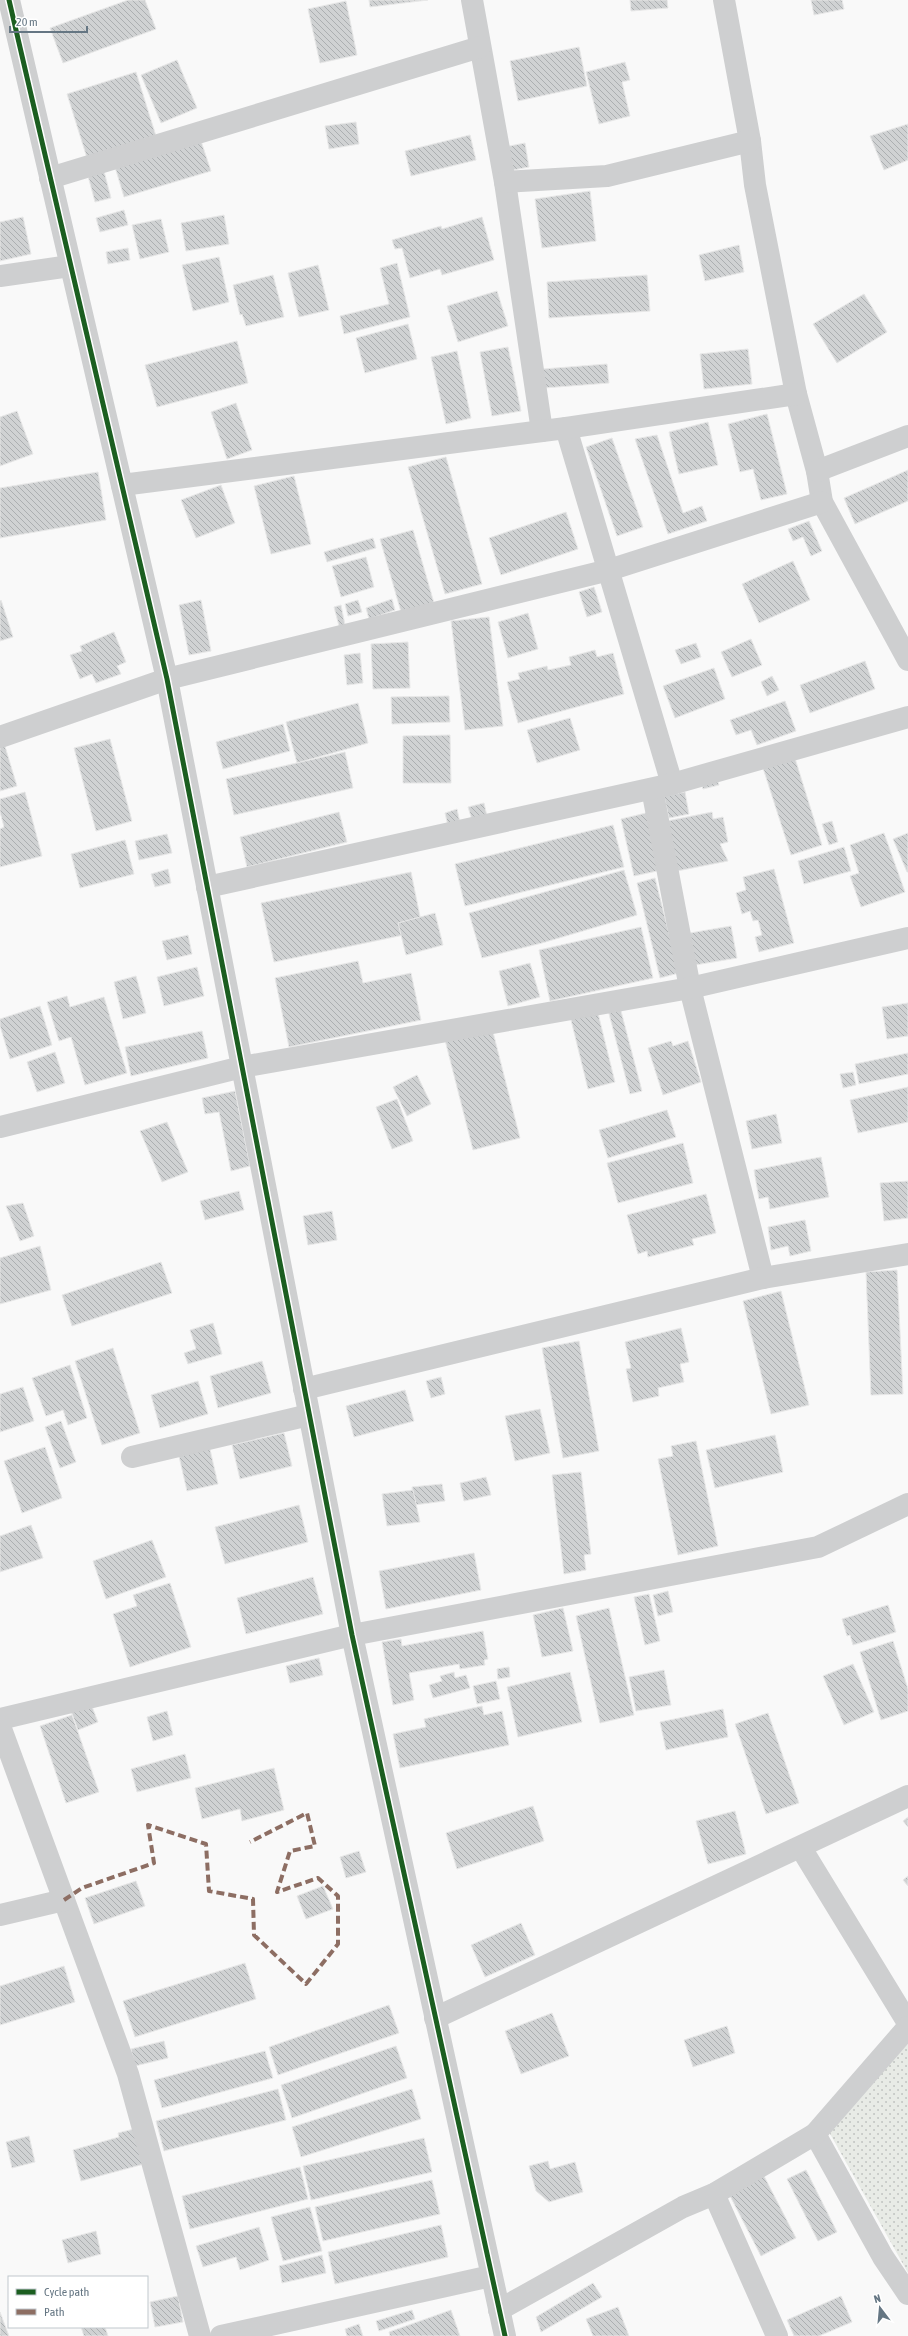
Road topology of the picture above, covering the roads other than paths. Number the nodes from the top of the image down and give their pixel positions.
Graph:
1 (9, 0) edge
2 (472, 0) edge
3 (724, 0) edge
4 (480, 47) junction
5 (750, 141) junction
6 (50, 178) junction
7 (505, 182) junction
8 (70, 266) junction
9 (0, 276) edge
10 (796, 394) junction
11 (566, 428) junction
12 (542, 431) junction
13 (908, 436) edge
14 (817, 471) junction
15 (122, 485) junction
16 (822, 502) junction
17 (609, 570) junction
18 (908, 660) edge
19 (167, 679) junction
20 (907, 719) edge
21 (0, 737) edge
22 (662, 786) junction
23 (207, 887) junction
24 (908, 938) edge
25 (690, 988) junction
26 (242, 1067) junction
27 (0, 1127) edge
28 (908, 1254) edge
29 (763, 1278) junction
30 (304, 1389) junction
31 (309, 1415) junction
32 (132, 1457) dead end
33 (908, 1504) edge
34 (352, 1635) junction
35 (0, 1719) edge
36 (0, 1726) edge
37 (908, 1796) edge
38 (801, 1848) junction
39 (64, 1900) junction
40 (0, 1915) edge
41 (435, 2018) junction
42 (908, 2023) edge
43 (908, 2027) edge
44 (815, 2134) junction
45 (714, 2194) junction
46 (491, 2276) junction
47 (908, 2294) edge
48 (499, 2310) junction
49 (200, 2336) edge
50 (222, 2336) edge
51 (505, 2336) edge
52 (777, 2336) edge

1 - 6 street
2 - 4 street
3 - 5 street
4 - 6 street
4 - 7 street
5 - 7 street
5 - 10 street
6 - 8 street
7 - 12 street
8 - 9 street
8 - 15 street
10 - 11 street
10 - 14 street
11 - 12 street
11 - 17 street
12 - 15 street
13 - 14 street
14 - 16 street
15 - 19 street
16 - 17 street
16 - 18 street
17 - 19 street
17 - 22 street
19 - 21 street
19 - 23 street
20 - 22 street
22 - 23 street
22 - 25 street
23 - 26 street
24 - 25 street
25 - 26 street
25 - 29 street
26 - 27 street
26 - 30 street
28 - 29 street
29 - 30 street
30 - 31 street
31 - 32 street
31 - 34 street
33 - 34 street
34 - 35 street
34 - 41 street
36 - 39 street
37 - 38 street
38 - 41 street
38 - 42 street
39 - 40 street
39 - 49 street
41 - 46 street
43 - 44 street
44 - 45 street
44 - 47 street
45 - 48 street
45 - 52 street
46 - 48 street
46 - 50 street
48 - 51 street

